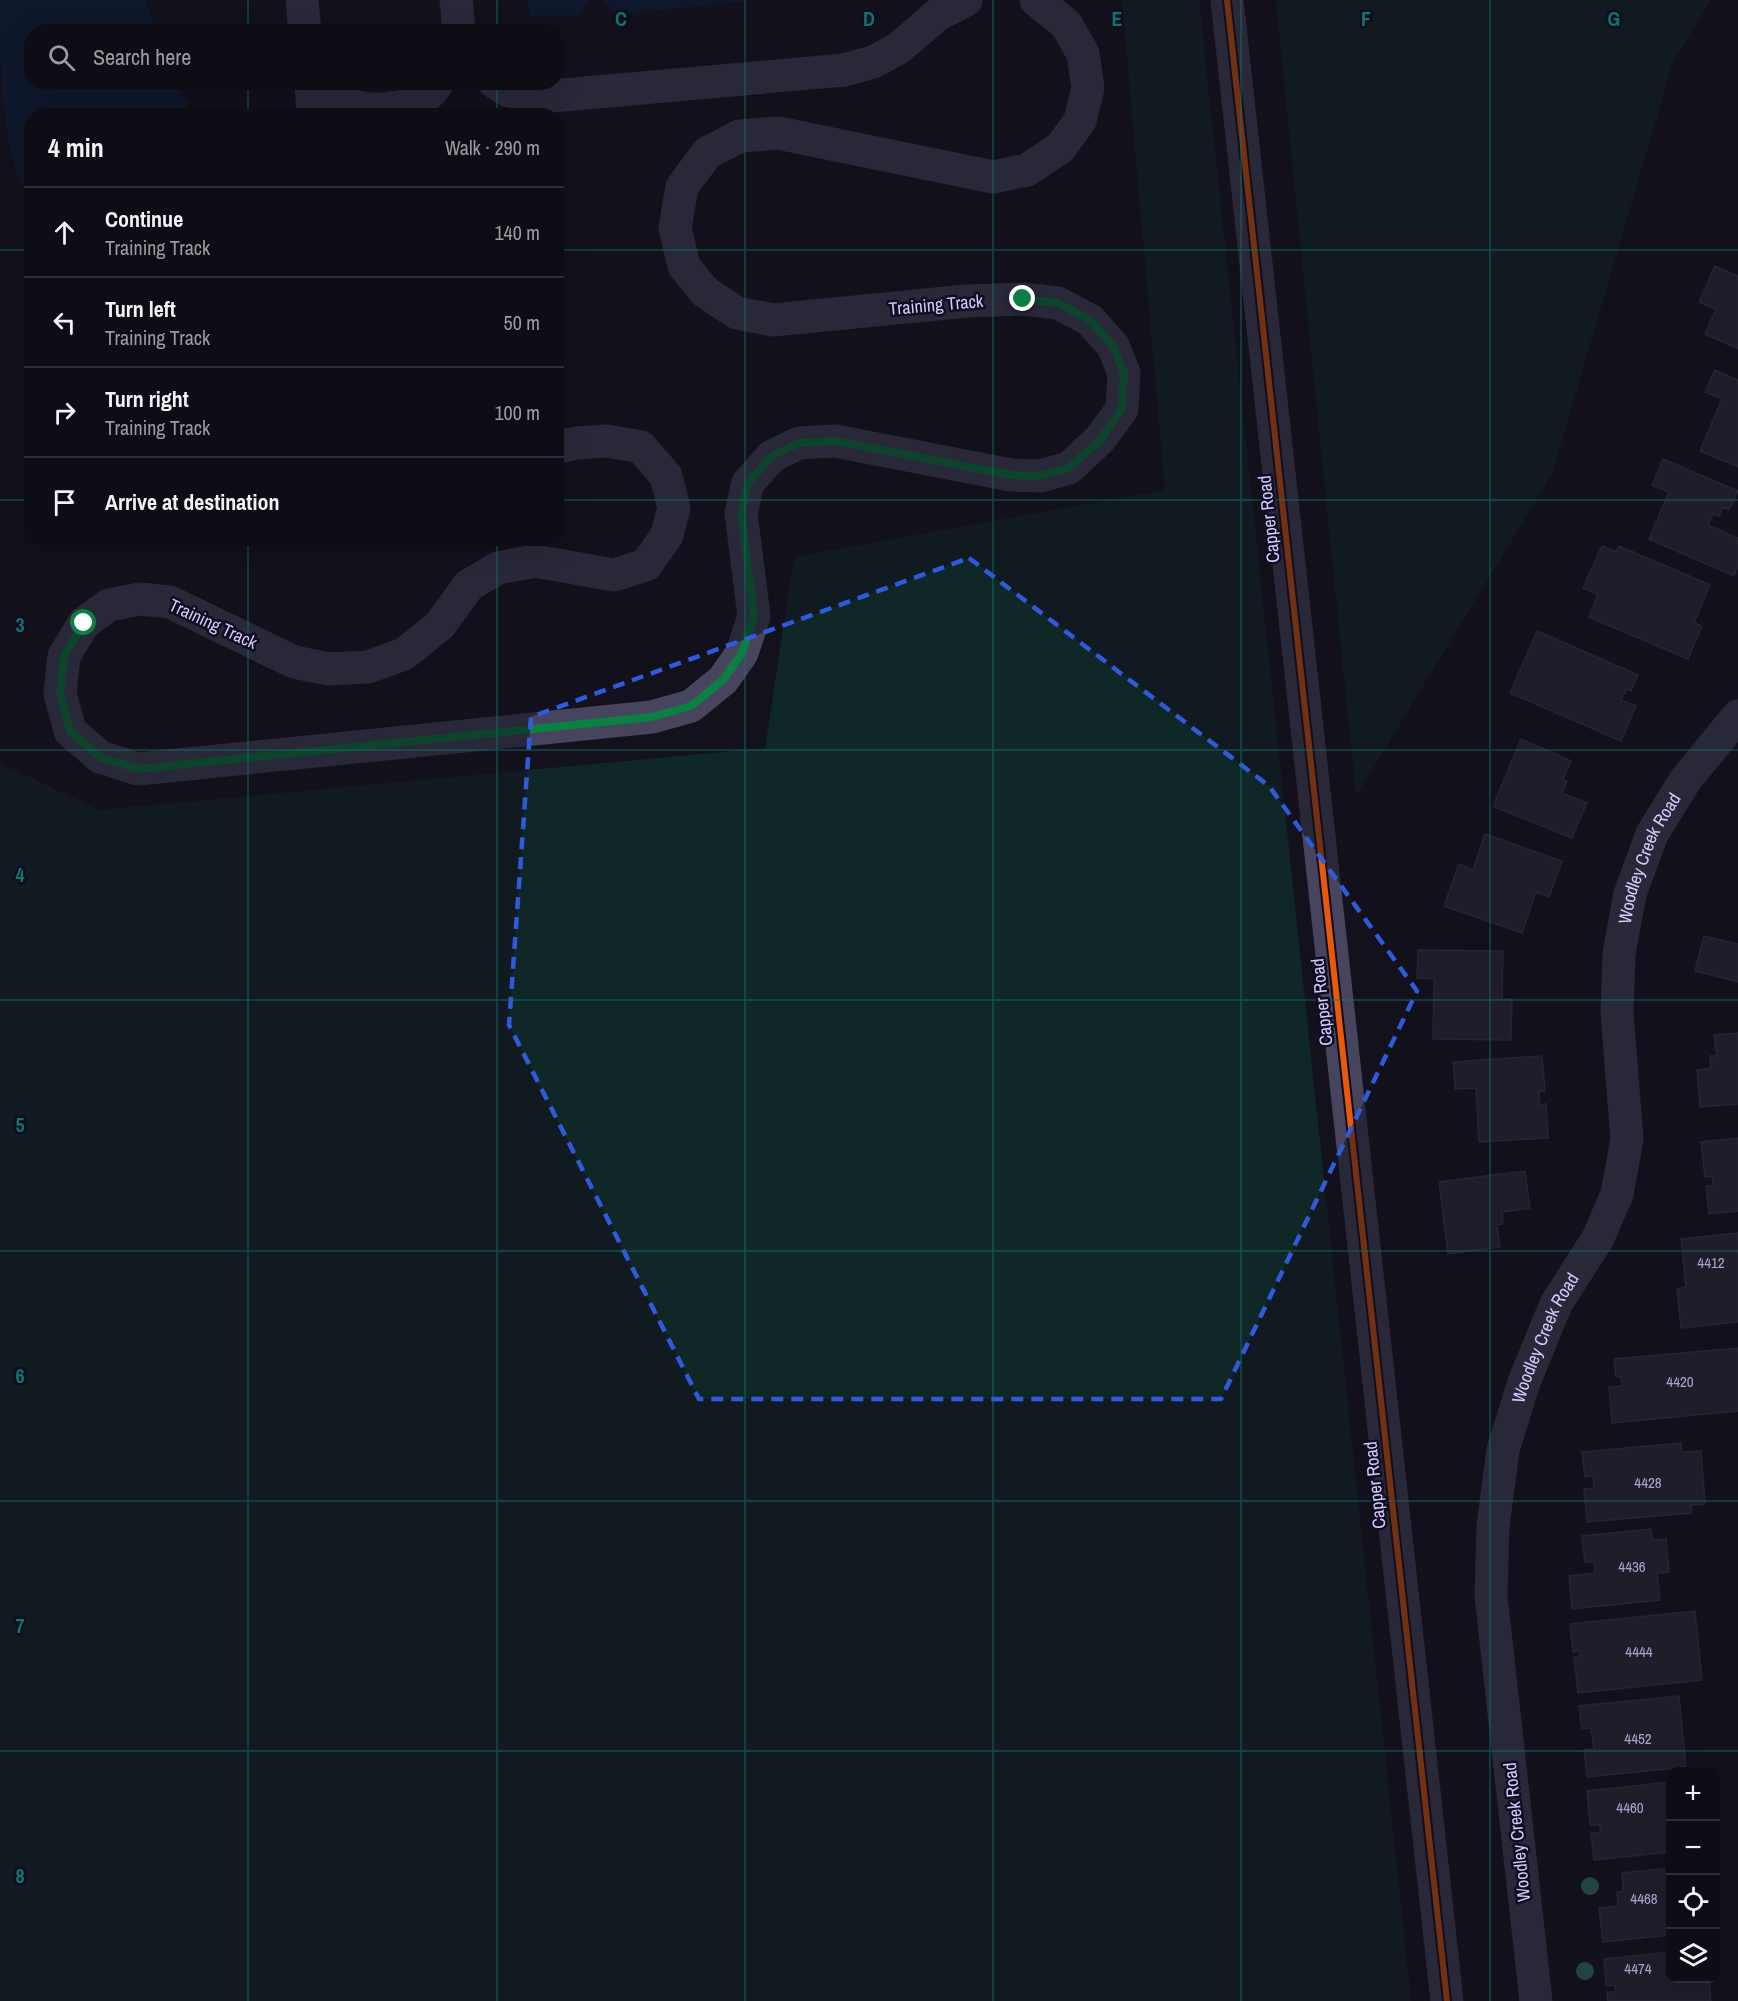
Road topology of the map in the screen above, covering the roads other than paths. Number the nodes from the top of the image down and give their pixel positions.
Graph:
1 (302, 0) edge
2 (456, 0) edge
3 (966, 0) edge
4 (1036, 0) edge
5 (1227, 0) edge
6 (304, 24) edge
7 (458, 24) edge
8 (429, 90) edge
9 (506, 90) edge
10 (312, 94) edge
11 (364, 108) edge
12 (390, 108) edge
13 (564, 446) edge
14 (1738, 716) edge
15 (1447, 2001) edge
16 (1536, 2001) edge

1 - 6 street
2 - 7 street
3 - 9 street
4 - 13 street, Training Track
5 - 15 street, Capper Road
8 - 12 street
10 - 11 street
14 - 16 street, Woodley Creek Road

